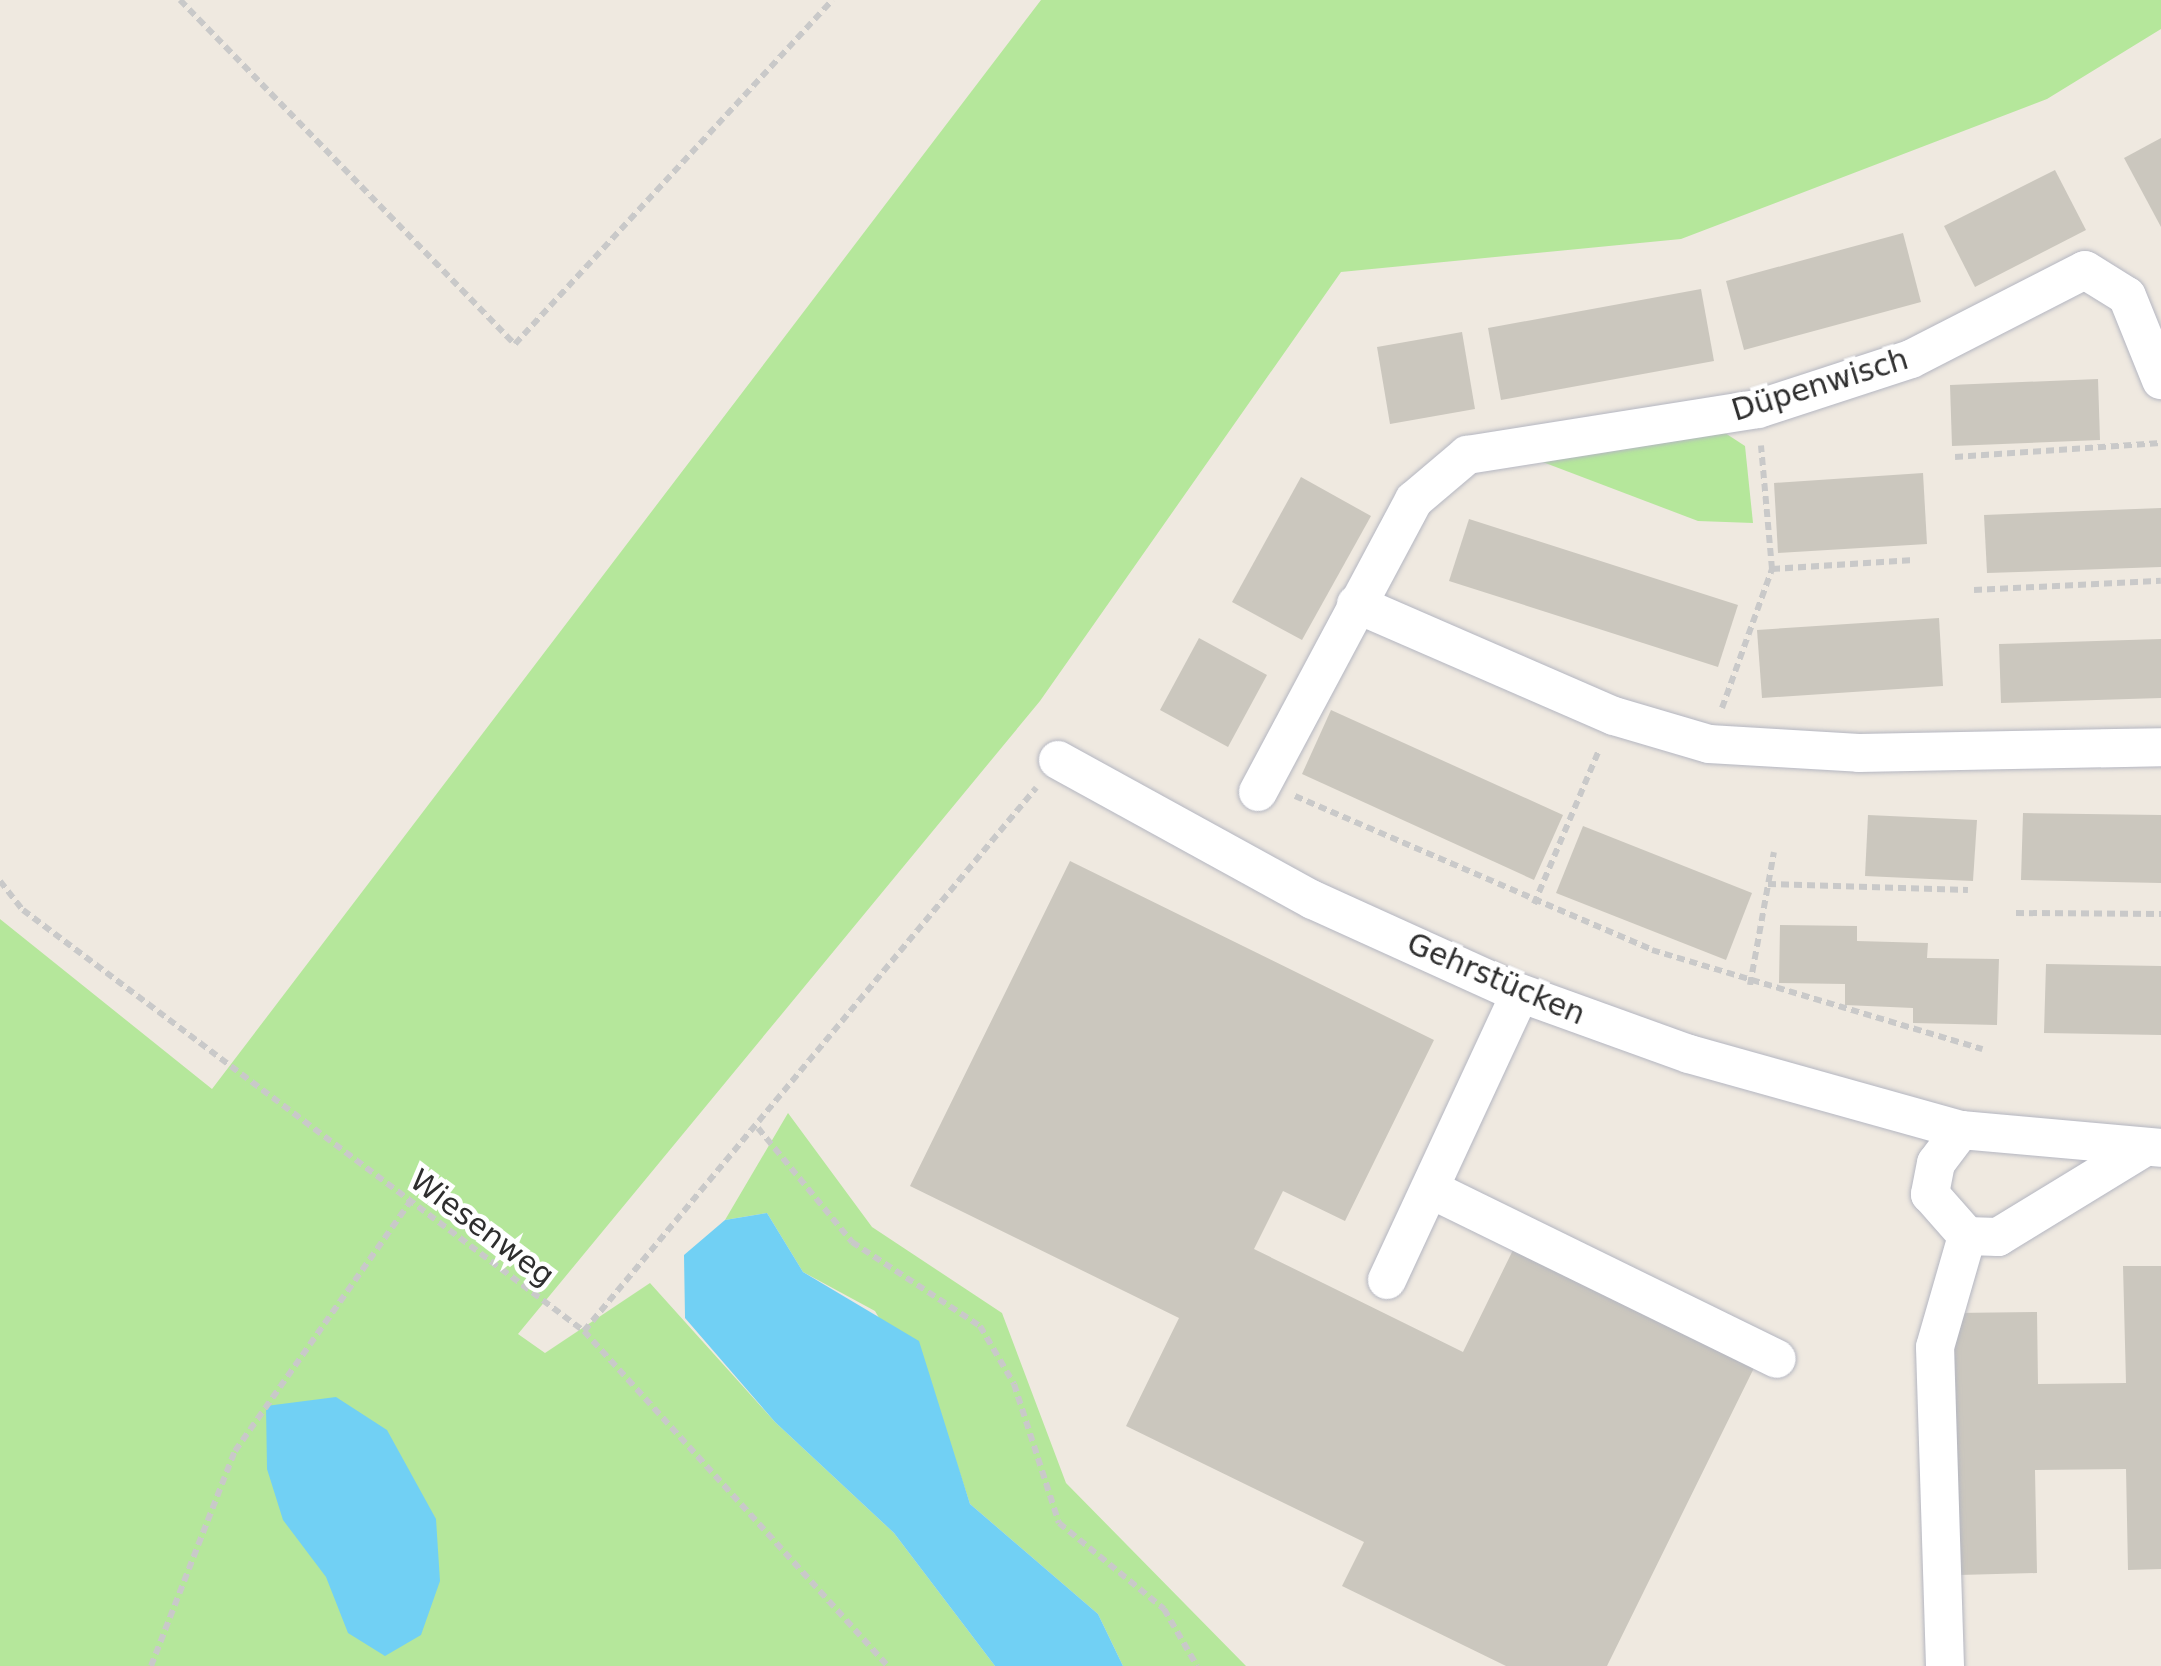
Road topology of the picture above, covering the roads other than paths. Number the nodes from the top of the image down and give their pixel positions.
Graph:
1 (2161, 380) edge
2 (1356, 604) junction
3 (2161, 747) edge
4 (1058, 760) road end
5 (1262, 786) road end
6 (1520, 993) junction
7 (1961, 1130) junction
8 (2152, 1148) edge
9 (1430, 1188) junction
10 (1967, 1236) junction
11 (1387, 1280) dead end
12 (1777, 1359) dead end
13 (1946, 1666) edge

1 - 2 street, Düpenwisch
2 - 3 street
2 - 5 street, Düpenwisch
4 - 6 street, Gehrstücken
6 - 7 street, Gehrstücken
6 - 9 street
7 - 8 street, Gehrstücken
7 - 10 street
8 - 10 street, Gehrstücken
9 - 11 street
9 - 12 street
10 - 13 street

